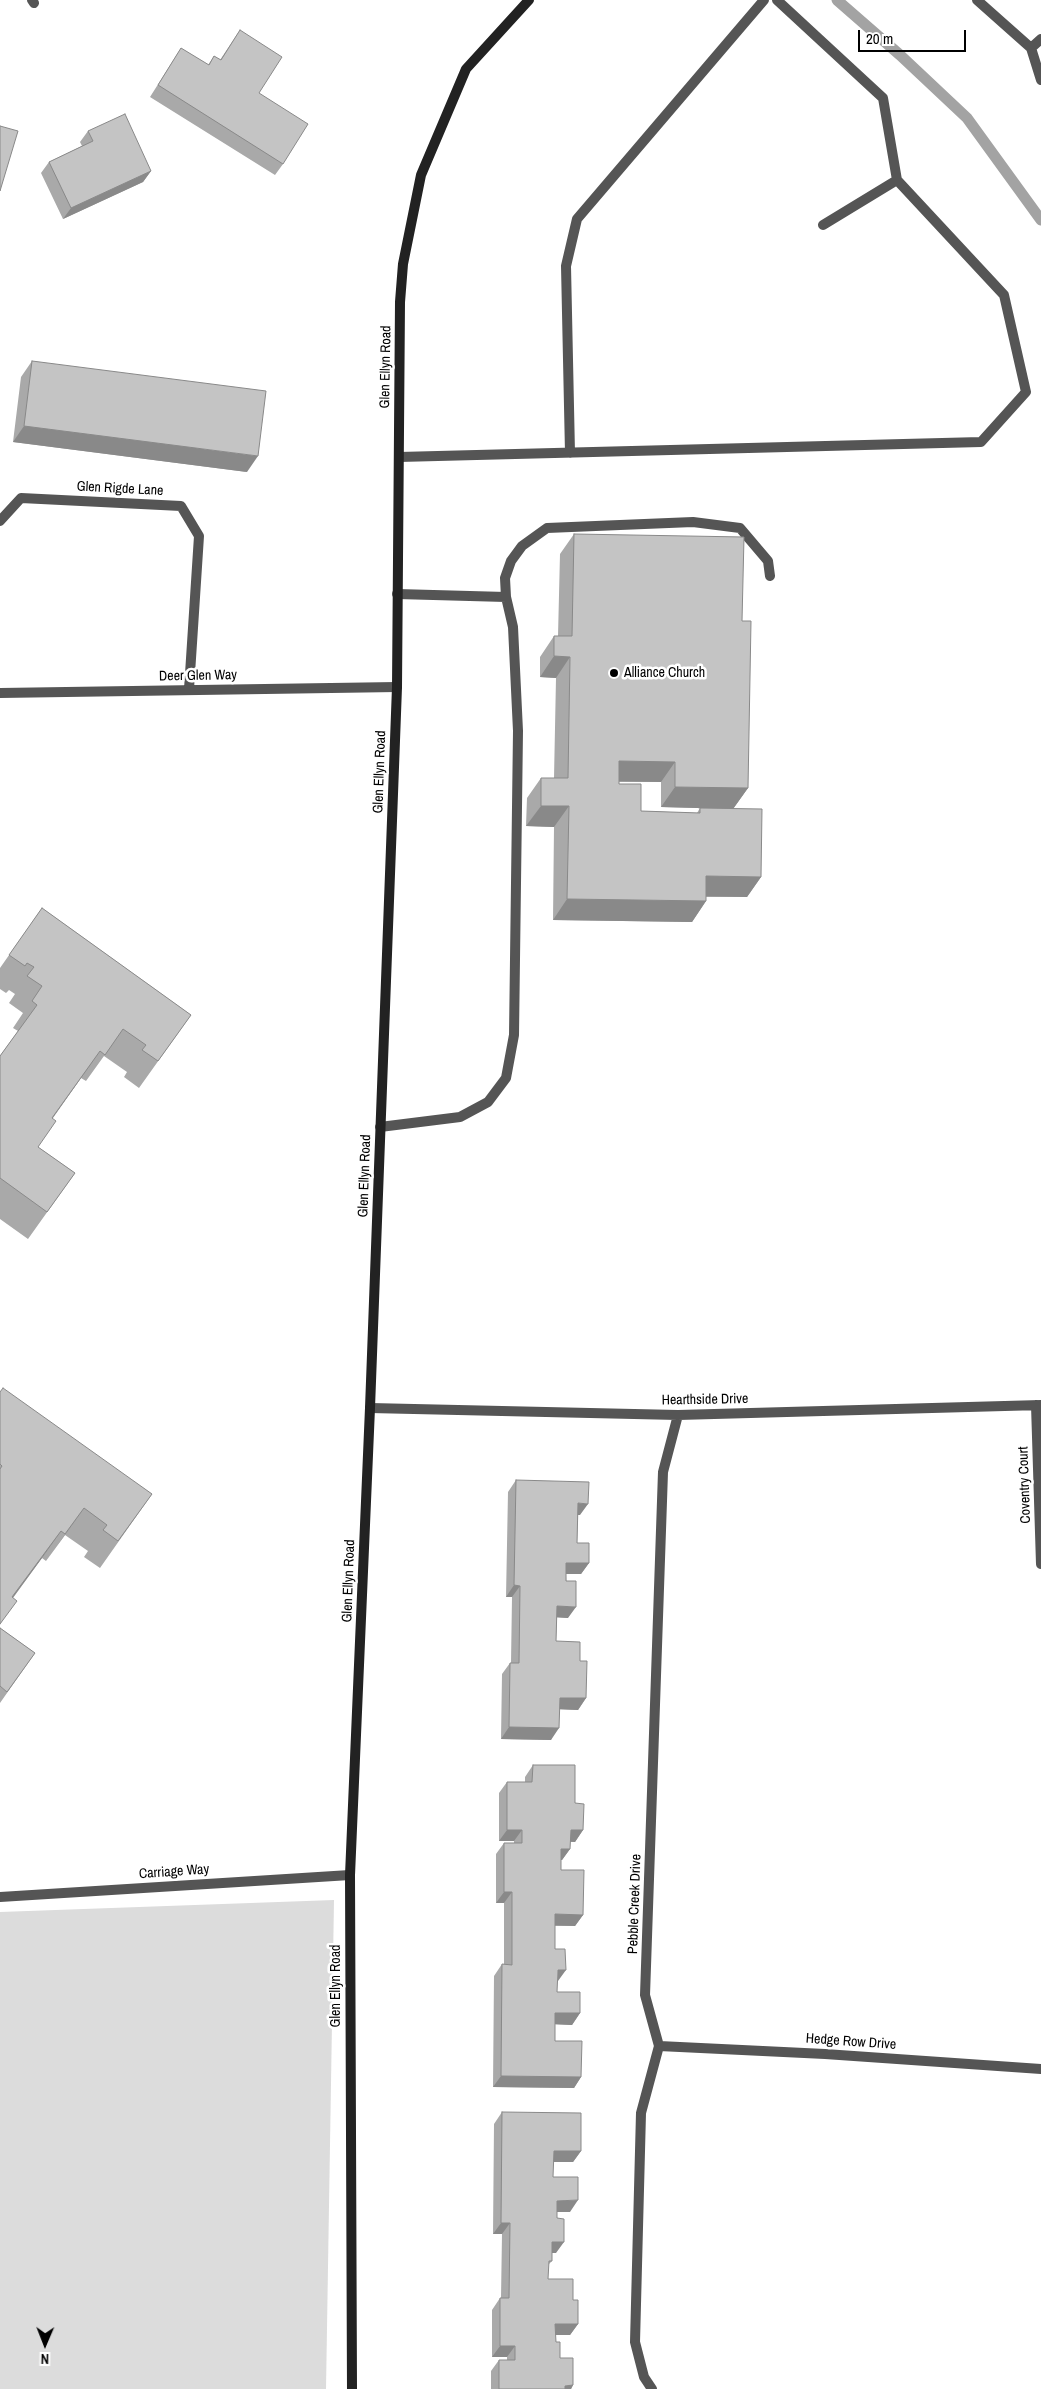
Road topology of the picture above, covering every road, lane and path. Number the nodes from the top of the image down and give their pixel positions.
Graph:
1 (529, 0) edge
2 (764, 0) edge
3 (777, 0) edge
4 (977, 0) edge
5 (1041, 39) edge
6 (1031, 48) junction
7 (1041, 80) edge
8 (897, 180) junction
9 (822, 226) dead end
10 (570, 453) junction
11 (399, 457) junction
12 (0, 521) edge
13 (770, 576) dead end
14 (397, 594) junction
15 (506, 597) junction
16 (397, 688) junction
17 (189, 689) junction
18 (0, 693) edge
19 (380, 1127) junction
20 (1038, 1405) edge
21 (370, 1408) junction
22 (678, 1415) junction
23 (1041, 1564) edge
24 (350, 1875) junction
25 (1, 1894) edge
26 (659, 2046) junction
27 (1041, 2069) edge
28 (352, 2389) edge
29 (652, 2389) edge

1 - 11 street, Glen Ellyn Road
2 - 10 street
3 - 8 street
4 - 6 street
5 - 6 street
6 - 7 street
8 - 9 street
8 - 10 street
10 - 11 street
11 - 14 street, Glen Ellyn Road
12 - 17 street, Glen Rigde Lane
13 - 15 street
14 - 15 street
14 - 16 street, Glen Ellyn Road
15 - 19 street
16 - 17 street, Deer Glen Way
16 - 19 street, Glen Ellyn Road
17 - 18 street, Deer Glen Way
19 - 21 street, Glen Ellyn Road
20 - 22 street, Hearthside Drive
20 - 23 street, Coventry Court
21 - 22 street, Hearthside Drive
21 - 24 street, Glen Ellyn Road
22 - 26 street, Pebble Creek Drive
24 - 25 street, Carriage Way
24 - 28 street, Glen Ellyn Road
26 - 27 street, Hedge Row Drive
26 - 29 street

